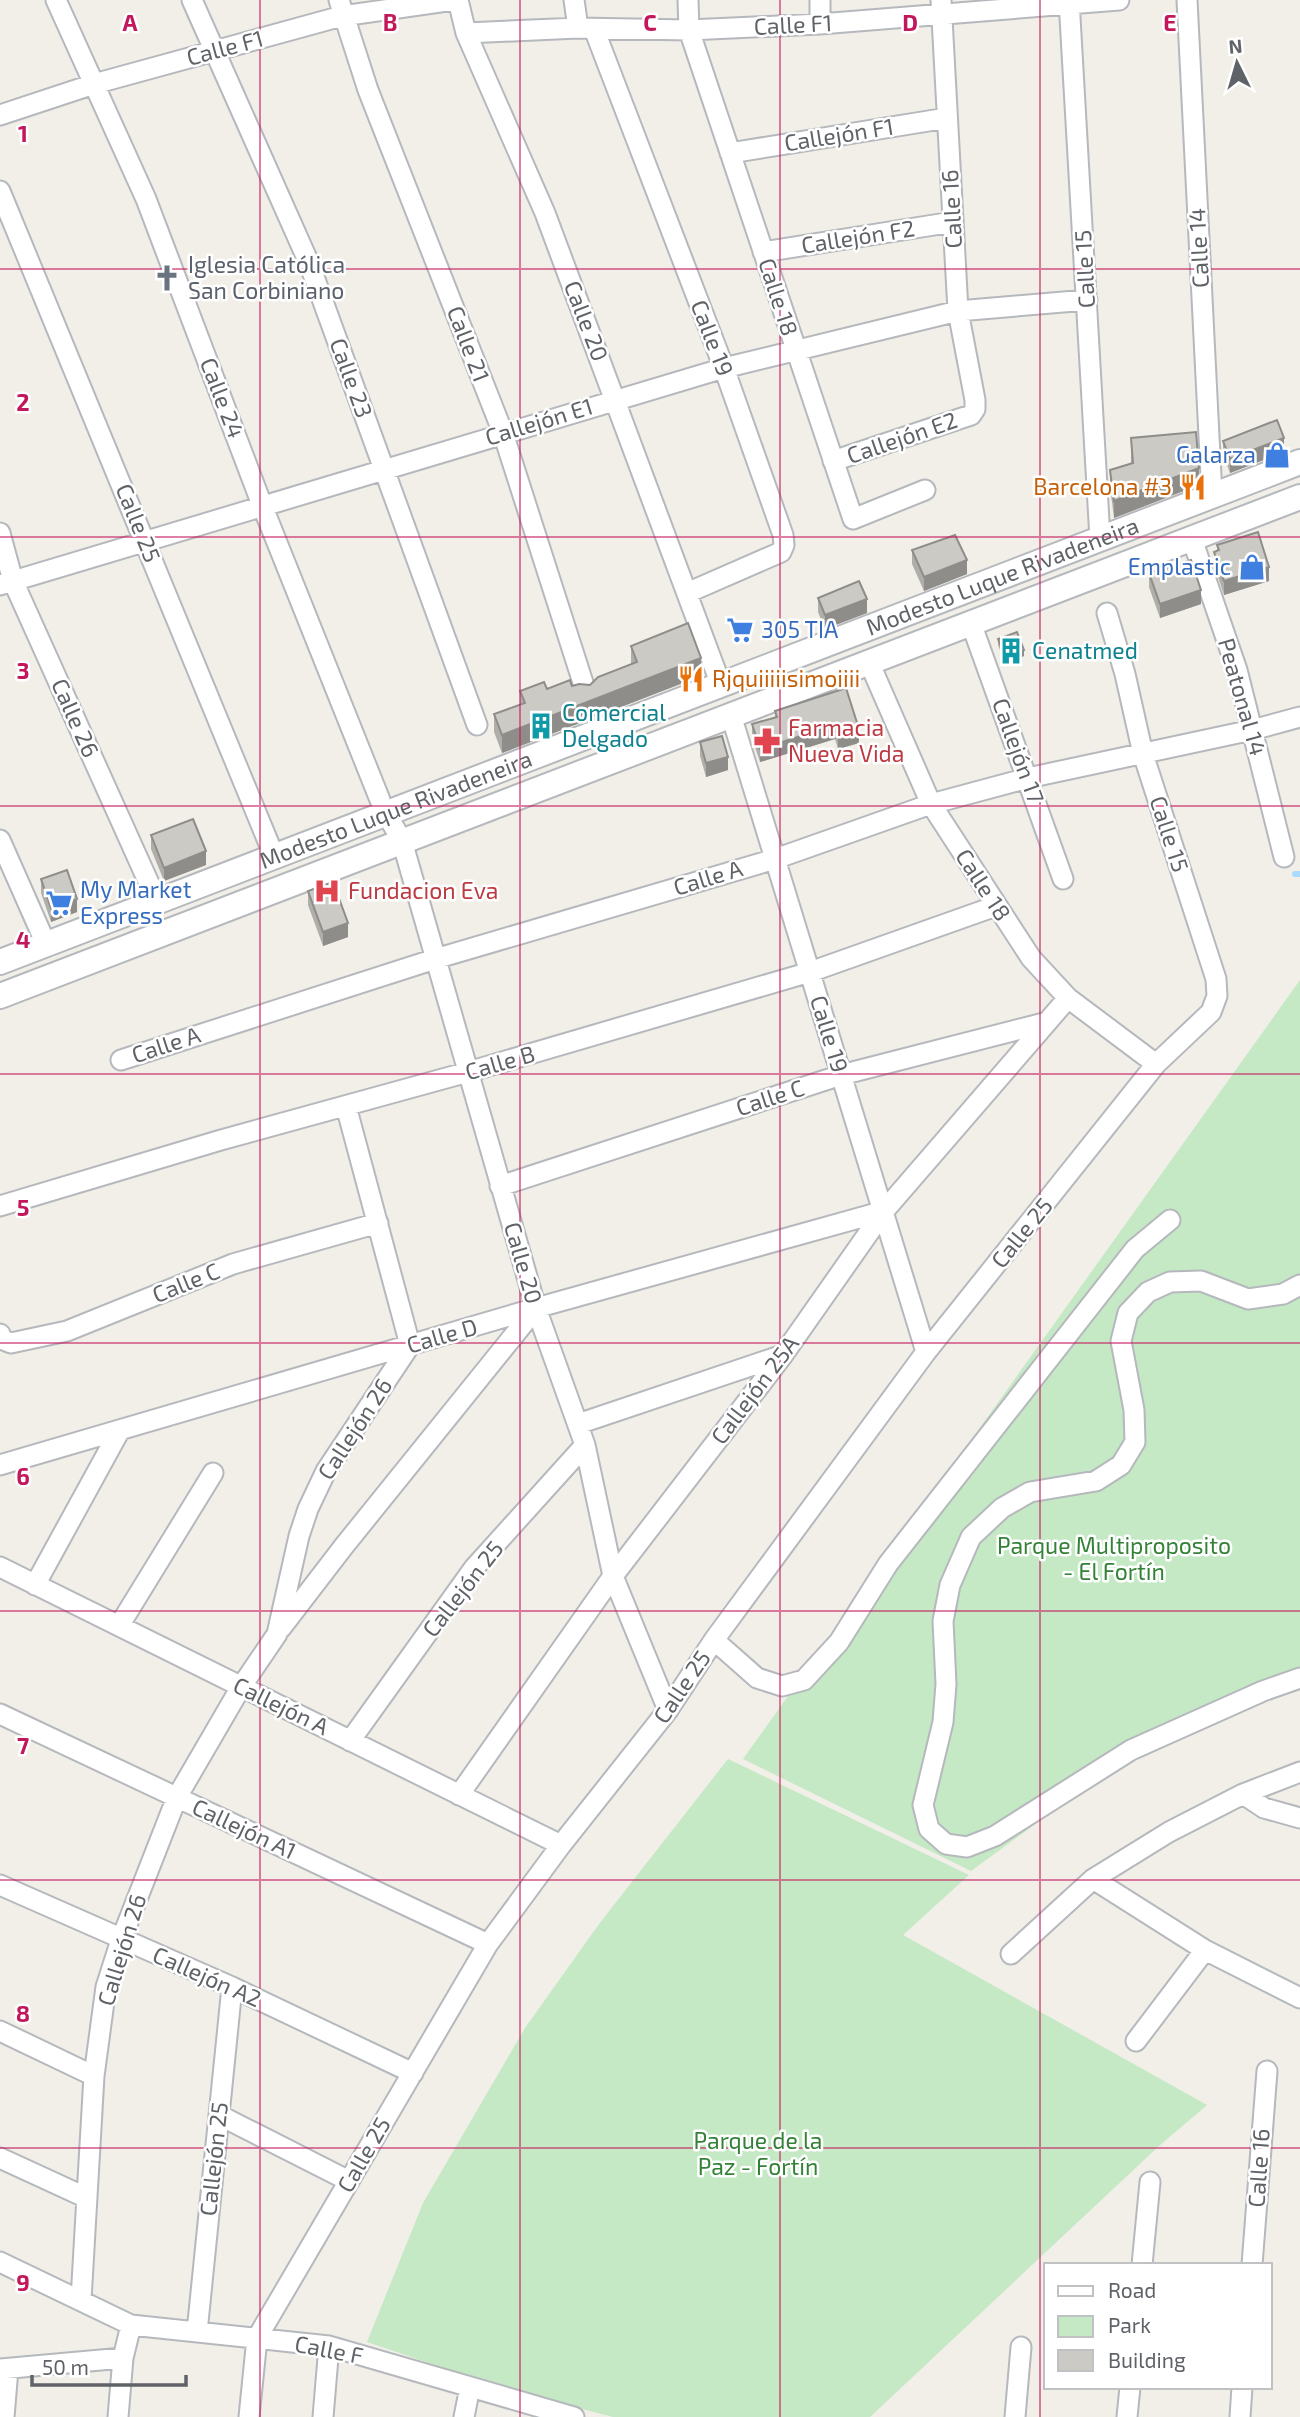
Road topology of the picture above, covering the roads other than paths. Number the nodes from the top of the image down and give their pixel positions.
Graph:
1 (55, 0) edge
2 (192, 0) edge
3 (456, 0) edge
4 (575, 0) edge
5 (688, 0) edge
6 (820, 0) edge
7 (1119, 0) edge
8 (1187, 0) edge
9 (1070, 2) edge
10 (941, 7) edge
11 (340, 8) edge
12 (820, 24) junction
13 (586, 29) junction
14 (689, 30) junction
15 (466, 33) junction
16 (214, 51) junction
17 (94, 84) junction
18 (0, 115) edge
19 (947, 118) junction
20 (730, 153) junction
21 (0, 191) edge
22 (953, 222) junction
23 (764, 252) junction
24 (1087, 300) junction
25 (958, 311) junction
26 (796, 351) junction
27 (724, 368) junction
28 (615, 399) junction
29 (971, 415) joint
30 (503, 433) junction
31 (833, 461) junction
32 (1300, 462) edge
33 (384, 469) junction
34 (925, 491) dead end
35 (1212, 496) junction
36 (1300, 498) edge
37 (262, 505) junction
38 (0, 533) edge
39 (1100, 539) junction
40 (1192, 539) junction
41 (146, 540) junction
42 (7, 583) edge
43 (687, 593) junction
44 (1107, 613) dead end
45 (971, 624) junction
46 (869, 662) junction
47 (721, 685) junction
48 (586, 692) edge
49 (731, 715) junction
50 (1300, 717) edge
51 (477, 725) dead end
52 (1252, 730) junction
53 (547, 751) junction
54 (1143, 754) junction
55 (1028, 778) junction
56 (531, 792) junction
57 (931, 804) junction
58 (383, 807) junction
59 (334, 833) junction
60 (0, 840) edge
61 (401, 841) junction
62 (274, 856) junction
63 (1284, 858) dead end
64 (775, 859) junction
65 (300, 879) junction
66 (1063, 880) dead end
67 (157, 901) junction
68 (996, 906) junction
69 (46, 944) junction
70 (435, 959) junction
71 (0, 962) edge
72 (810, 972) junction
73 (0, 996) edge
74 (1068, 998) junction
75 (1211, 1012) joint
76 (1044, 1023) junction
77 (121, 1060) dead end
78 (1156, 1064) junction
79 (468, 1072) junction
80 (841, 1075) junction
81 (346, 1106) junction
82 (500, 1186) junction
83 (0, 1206) edge
84 (884, 1211) junction
85 (1170, 1220) dead end
86 (378, 1223) junction
87 (1300, 1285) edge
88 (536, 1308) junction
89 (0, 1334) edge
90 (410, 1345) junction
91 (926, 1352) junction
92 (783, 1355) junction
93 (578, 1424) junction
94 (120, 1430) junction
95 (585, 1445) junction
96 (0, 1465) edge
97 (213, 1474) dead end
98 (0, 1567) edge
99 (612, 1576) junction
100 (35, 1585) junction
101 (119, 1626) junction
102 (277, 1634) junction
103 (714, 1640) junction
104 (1300, 1678) edge
105 (241, 1687) junction
106 (668, 1710) junction
107 (0, 1714) edge
108 (350, 1741) junction
109 (1300, 1772) edge
110 (1243, 1794) junction
111 (460, 1795) junction
112 (177, 1797) junction
113 (1300, 1818) edge
114 (561, 1845) junction
115 (1093, 1879) junction
116 (0, 1885) edge
117 (121, 1940) junction
118 (488, 1944) junction
119 (1205, 1950) junction
120 (1011, 1954) dead end
121 (232, 1987) junction
122 (1300, 1998) edge
123 (0, 2031) edge
124 (1136, 2041) dead end
125 (1267, 2071) dead end
126 (413, 2073) junction
127 (94, 2076) junction
128 (219, 2115) junction
129 (0, 2158) edge
130 (349, 2181) junction
131 (1150, 2182) dead end
132 (87, 2198) junction
133 (0, 2262) edge
134 (1142, 2263) edge
135 (1252, 2263) edge
136 (81, 2300) junction
137 (131, 2325) junction
138 (197, 2332) junction
139 (257, 2338) junction
140 (329, 2346) junction
141 (1021, 2347) dead end
142 (123, 2358) junction
143 (4, 2369) edge
144 (470, 2387) junction
145 (1130, 2389) edge
146 (1242, 2389) edge
147 (4, 2417) edge
148 (118, 2417) edge
149 (249, 2417) edge
150 (323, 2417) edge
151 (464, 2417) edge
152 (575, 2417) edge
153 (1015, 2417) edge
154 (1127, 2417) edge
155 (1240, 2417) edge

1 - 17 street, Calle 24
2 - 16 street, Calle 23
3 - 11 street, Calle F1
3 - 15 street, Calle 20
4 - 13 street, Calle 19
5 - 14 street, Calle 18
6 - 12 street
7 - 9 street, Calle F1
8 - 35 street, Calle 14
9 - 10 street, Calle F1
9 - 24 street, Calle 15
10 - 12 street, Calle F1
10 - 19 street, Calle 16
11 - 16 street, Calle F1
11 - 30 street, Calle 21
12 - 14 street, Calle F1
13 - 14 street, Calle F1
13 - 15 street, Calle F1
13 - 27 street, Calle 19
14 - 20 street, Calle 18
15 - 28 street, Calle 20
16 - 17 street, Calle F1
16 - 33 street, Calle 23
17 - 18 street, Calle F1
17 - 37 street, Calle 24
19 - 20 street, Callejón F1
19 - 22 street, Calle 16
20 - 23 street, Calle 18
21 - 41 street, Calle 25
22 - 23 street, Callejón F2
22 - 25 street, Calle 16
23 - 26 street, Calle 18
24 - 25 street, Callejón E1
24 - 39 street, Calle 15
25 - 26 street, Callejón E1
25 - 29 street, Calle 16
26 - 27 street, Callejón E1
26 - 31 street, Calle 18
27 - 28 street, Callejón E1
27 - 43 street, Calle 19
28 - 30 street, Callejón E1
28 - 43 street, Calle 20
29 - 31 street, Callejón E2
30 - 33 street, Callejón E1
30 - 48 street, Calle 21
31 - 34 street, Calle 18
32 - 35 street, Modesto Luque Rivadeneira
33 - 37 street, Callejón E1
33 - 51 street, Calle 23
35 - 39 street, Modesto Luque Rivadeneira
36 - 40 street, Modesto Luque Rivadeneira
37 - 41 street, Callejón E1
37 - 58 street, Calle 24
38 - 42 street, Calle 26
39 - 47 street, Modesto Luque Rivadeneira
40 - 45 street, Modesto Luque Rivadeneira
40 - 52 street, Peatonal 14
41 - 42 street, Callejón E1
41 - 62 street, Calle 25
42 - 67 street, Calle 26
43 - 47 street, Calle 20
44 - 54 street, Calle 15
45 - 46 street, Modesto Luque Rivadeneira
45 - 55 street, Callejón 17
46 - 49 street, Modesto Luque Rivadeneira
46 - 57 street, Calle 18
47 - 53 street, Modesto Luque Rivadeneira
49 - 56 street, Modesto Luque Rivadeneira
49 - 64 street, Calle 19
50 - 52 street, Calle A
52 - 54 street, Calle A
52 - 63 street, Peatonal 14
53 - 56 street
53 - 58 street, Modesto Luque Rivadeneira
54 - 55 street, Calle A
54 - 75 street, Calle 15
55 - 57 street, Calle A
55 - 66 street, Callejón 17
56 - 61 street, Modesto Luque Rivadeneira
57 - 64 street, Calle A
57 - 68 street, Calle 18
58 - 59 street, Modesto Luque Rivadeneira
58 - 61 street, Calle 20
59 - 62 street, Modesto Luque Rivadeneira
59 - 65 street
60 - 69 street
61 - 65 street, Modesto Luque Rivadeneira
61 - 70 street, Calle 20
62 - 67 street, Modesto Luque Rivadeneira
64 - 70 street, Calle A
64 - 72 street, Calle 19
65 - 73 street, Modesto Luque Rivadeneira
67 - 69 street, Modesto Luque Rivadeneira
68 - 72 street, Calle B
68 - 74 street, Calle 18
69 - 71 street, Modesto Luque Rivadeneira
70 - 77 street, Calle A
70 - 79 street, Calle 20
72 - 79 street, Calle B
72 - 80 street, Calle 19
74 - 76 street, Callejón 25A
74 - 78 street, Calle 18
75 - 78 street, Calle 25
76 - 80 street, Calle C
76 - 84 street, Callejón 25A
78 - 91 street, Calle 25
79 - 81 street, Calle B
79 - 82 street, Calle 20
80 - 82 street, Calle C
80 - 84 street, Calle 19
81 - 83 street, Calle B
81 - 86 street
82 - 88 street, Calle 20
84 - 88 street, Calle D
84 - 91 street, Calle 19
84 - 92 street, Callejón 25A
85 - 103 street
86 - 89 street, Calle C
86 - 90 street
87 - 104 street
88 - 90 street, Calle D
88 - 93 street, Calle 20
88 - 102 street, Callejón 26
90 - 94 street, Calle D
90 - 102 street, Callejón 26
91 - 103 street, Calle 25
92 - 93 street
92 - 99 street, Callejón 25A
93 - 95 street, Calle 20
94 - 96 street, Calle D
94 - 100 street
95 - 99 street, Calle 20
95 - 108 street, Callejón 25
97 - 101 street
98 - 100 street, Callejón A
99 - 106 street, Calle 20
99 - 111 street, Callejón 25A
100 - 101 street, Callejón A
101 - 105 street, Callejón A
102 - 105 street, Callejón 26
103 - 106 street, Calle 25
105 - 108 street, Callejón A
105 - 112 street, Callejón 26
106 - 114 street, Calle 25
107 - 112 street, Callejón A1
108 - 111 street, Callejón A
109 - 110 street
110 - 113 street
110 - 115 street
111 - 114 street, Callejón A
112 - 117 street, Callejón 26
112 - 118 street, Callejón A1
114 - 118 street, Calle 25
115 - 119 street
115 - 120 street
116 - 117 street, Callejón A2
117 - 121 street, Callejón A2
117 - 127 street, Callejón 26
118 - 126 street, Calle 25
119 - 122 street
119 - 124 street
121 - 126 street, Callejón A2
121 - 128 street, Callejón 25
123 - 127 street
125 - 135 street, Calle 16
126 - 130 street, Calle 25
127 - 132 street, Callejón 26
128 - 130 street
128 - 138 street, Callejón 25
129 - 132 street
130 - 139 street, Calle 25
131 - 134 street
132 - 136 street, Callejón 26
133 - 136 street, Calle F
136 - 137 street, Calle F
137 - 138 street, Calle F
137 - 142 street
138 - 139 street, Calle F
139 - 140 street, Calle F
139 - 149 street, Calle 25
140 - 144 street, Calle F
140 - 150 street
141 - 153 street
142 - 143 street
142 - 148 street
143 - 147 street
144 - 151 street
144 - 152 street, Calle F
145 - 154 street
146 - 155 street

